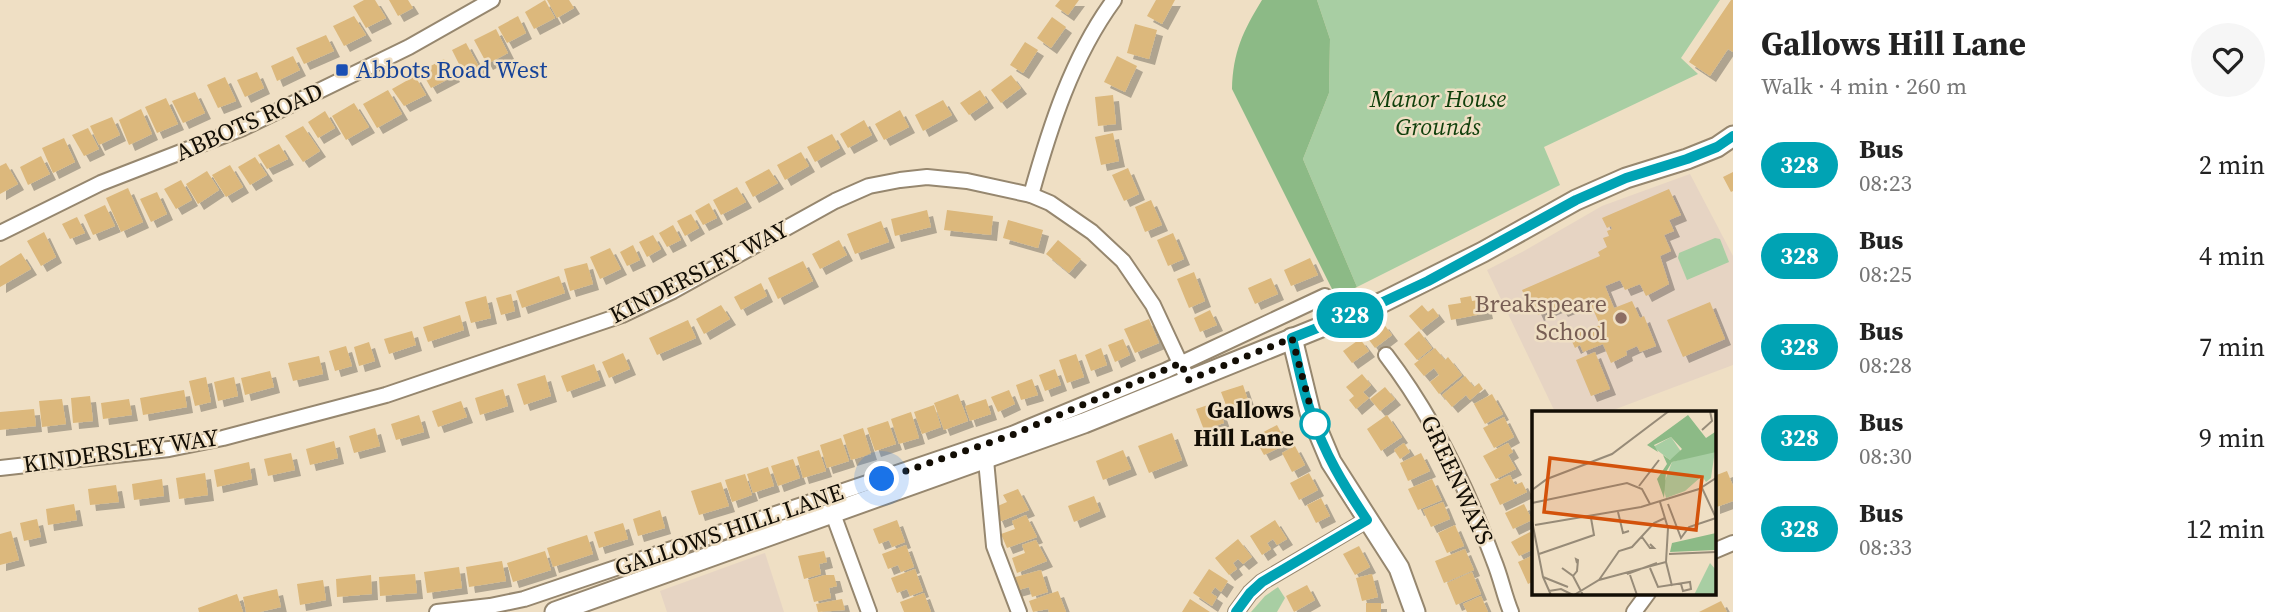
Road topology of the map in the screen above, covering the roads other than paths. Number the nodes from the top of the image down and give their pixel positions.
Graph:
1 (492, 0) edge
2 (1114, 0) edge
3 (1733, 136) edge
4 (1031, 195) junction
5 (0, 233) edge
6 (1325, 296) dead end
7 (1292, 338) junction
8 (1386, 355) dead end
9 (1185, 372) junction
10 (986, 460) junction
11 (0, 468) edge
12 (833, 514) junction
13 (1367, 520) junction
14 (1733, 543) edge
15 (686, 545) junction
16 (1716, 550) edge
17 (693, 564) junction
18 (1647, 594) edge
19 (437, 612) edge
20 (555, 612) edge
21 (869, 612) edge
22 (1020, 612) edge
23 (1236, 612) edge
24 (1415, 612) edge
25 (1511, 612) edge
26 (1634, 612) edge

1 - 5 street, ABBOTS ROAD
2 - 4 street
3 - 7 street, GALLOWS HILL LANE
4 - 9 street, KINDERSLEY WAY
4 - 11 street, KINDERSLEY WAY
6 - 9 street, GALLOWS HILL LANE
7 - 9 street, GALLOWS HILL LANE
7 - 13 street
8 - 25 street, GREENWAYS
9 - 10 street, GALLOWS HILL LANE
9 - 15 street, GALLOWS HILL LANE
10 - 12 street, GALLOWS HILL LANE
10 - 22 street
12 - 17 street, GALLOWS HILL LANE
12 - 21 street
13 - 23 street
13 - 24 street
14 - 16 street
15 - 17 street
15 - 19 street, GALLOWS HILL LANE
17 - 20 street, GALLOWS HILL LANE
18 - 26 street

